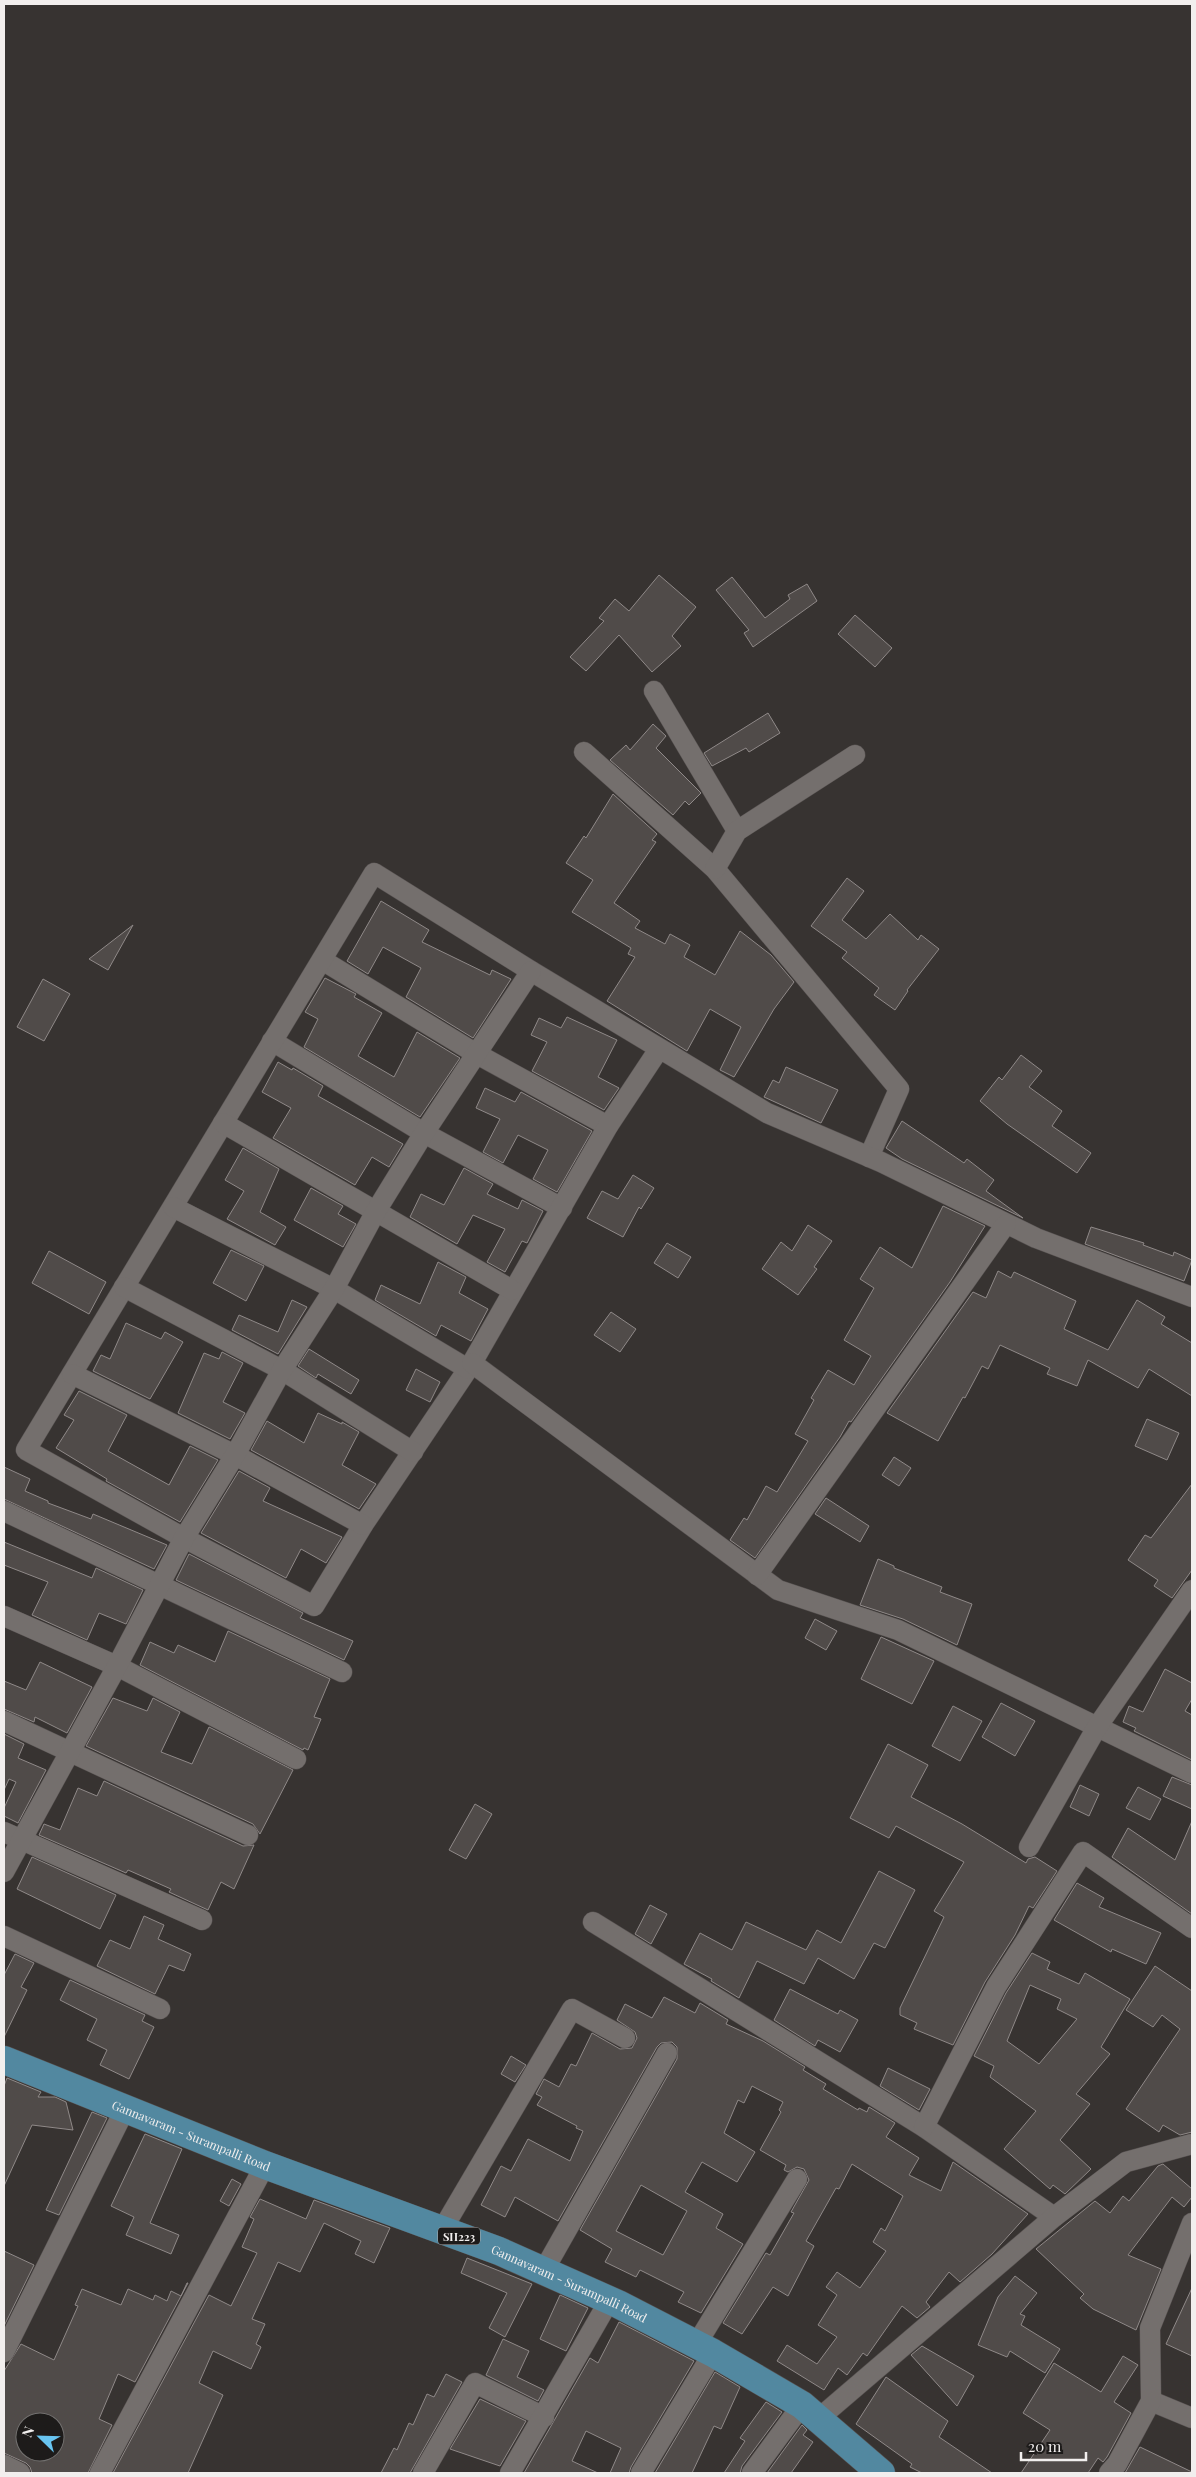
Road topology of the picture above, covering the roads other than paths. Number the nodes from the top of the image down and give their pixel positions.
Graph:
1 (654, 692) dead end
2 (584, 752) dead end
3 (855, 755) dead end
4 (738, 831) junction
5 (715, 869) junction
6 (322, 960) junction
7 (531, 971) junction
8 (272, 1041) junction
9 (659, 1049) junction
10 (475, 1053) junction
11 (223, 1123) junction
12 (608, 1126) junction
13 (424, 1133) junction
14 (869, 1157) junction
15 (173, 1207) junction
16 (562, 1208) junction
17 (376, 1211) junction
18 (1006, 1224) junction
19 (124, 1287) junction
20 (334, 1289) junction
21 (512, 1290) junction
22 (1192, 1297) edge
23 (470, 1366) junction
24 (282, 1370) junction
25 (72, 1374) junction
26 (413, 1452) junction
27 (235, 1455) junction
28 (4, 1511) edge
29 (363, 1525) junction
30 (184, 1538) junction
31 (757, 1575) junction
32 (160, 1586) junction
33 (1192, 1590) edge
34 (4, 1616) edge
35 (117, 1666) junction
36 (342, 1672) dead end
37 (4, 1721) edge
38 (1097, 1727) junction
39 (69, 1752) junction
40 (296, 1759) dead end
41 (1192, 1773) edge
42 (248, 1835) dead end
43 (13, 1837) edge
44 (1029, 1847) dead end
45 (4, 1872) edge
46 (202, 1920) dead end
47 (593, 1922) dead end
48 (1192, 1928) edge
49 (4, 1936) edge
50 (160, 2009) dead end
51 (625, 2038) dead end
52 (666, 2053) dead end
53 (4, 2060) edge
54 (126, 2108) junction
55 (924, 2127) junction
56 (1192, 2144) edge
57 (265, 2166) junction
58 (797, 2179) dead end
59 (1054, 2217) junction
60 (1192, 2224) edge
61 (442, 2230) junction
62 (544, 2270) junction
63 (609, 2301) junction
64 (704, 2349) junction
65 (4, 2352) edge
66 (1151, 2400) junction
67 (809, 2412) junction
68 (544, 2417) junction
69 (1192, 2418) edge
70 (4, 2465) edge
71 (20, 2473) edge
72 (100, 2473) edge
73 (423, 2473) edge
74 (510, 2473) edge
75 (641, 2473) edge
76 (752, 2473) edge
77 (881, 2473) edge
78 (1109, 2473) edge

1 - 4 street
2 - 5 street
3 - 4 street
4 - 5 street
5 - 14 street
6 - 7 street
6 - 8 street
6 - 10 street
7 - 9 street
7 - 10 street
8 - 11 street
8 - 13 street
9 - 12 street
9 - 14 street
10 - 12 street
10 - 13 street
11 - 15 street
11 - 17 street
12 - 16 street
13 - 16 street
13 - 17 street
14 - 18 street
15 - 19 street
15 - 20 street
16 - 21 street
17 - 20 street
17 - 21 street
18 - 22 street
18 - 31 street
19 - 24 street
19 - 25 street
20 - 23 street
20 - 24 street
21 - 23 street
23 - 26 street
23 - 31 street
24 - 26 street
24 - 27 street
25 - 27 street
25 - 30 street
26 - 29 street
27 - 29 street
27 - 30 street
28 - 32 street
29 - 30 street
30 - 32 street
31 - 38 street
32 - 35 street
32 - 36 street
33 - 38 street
34 - 35 street
35 - 39 street
35 - 40 street
37 - 39 street
38 - 41 street
38 - 44 street
39 - 42 street
39 - 43 street
43 - 45 street
43 - 46 street
47 - 55 street
48 - 55 street
49 - 50 street
51 - 61 street
52 - 62 street
53 - 54 main road, Gannavaram - Surampalli Road / SH223
54 - 57 main road, Gannavaram - Surampalli Road / SH223
54 - 65 street
55 - 59 street
56 - 59 street
57 - 61 main road, Gannavaram - Surampalli Road / SH223
57 - 72 street
58 - 64 street
59 - 67 street
60 - 66 street
61 - 62 main road, Gannavaram - Surampalli Road / SH223
62 - 63 main road, Gannavaram - Surampalli Road / SH223
63 - 64 main road, Gannavaram - Surampalli Road / SH223
63 - 68 street
64 - 67 main road, Gannavaram - Surampalli Road / SH223
64 - 75 street
66 - 69 street
66 - 78 street
67 - 76 street
67 - 77 main road, Gannavaram - Surampalli Road / SH223
68 - 73 street
68 - 74 street
70 - 71 street

